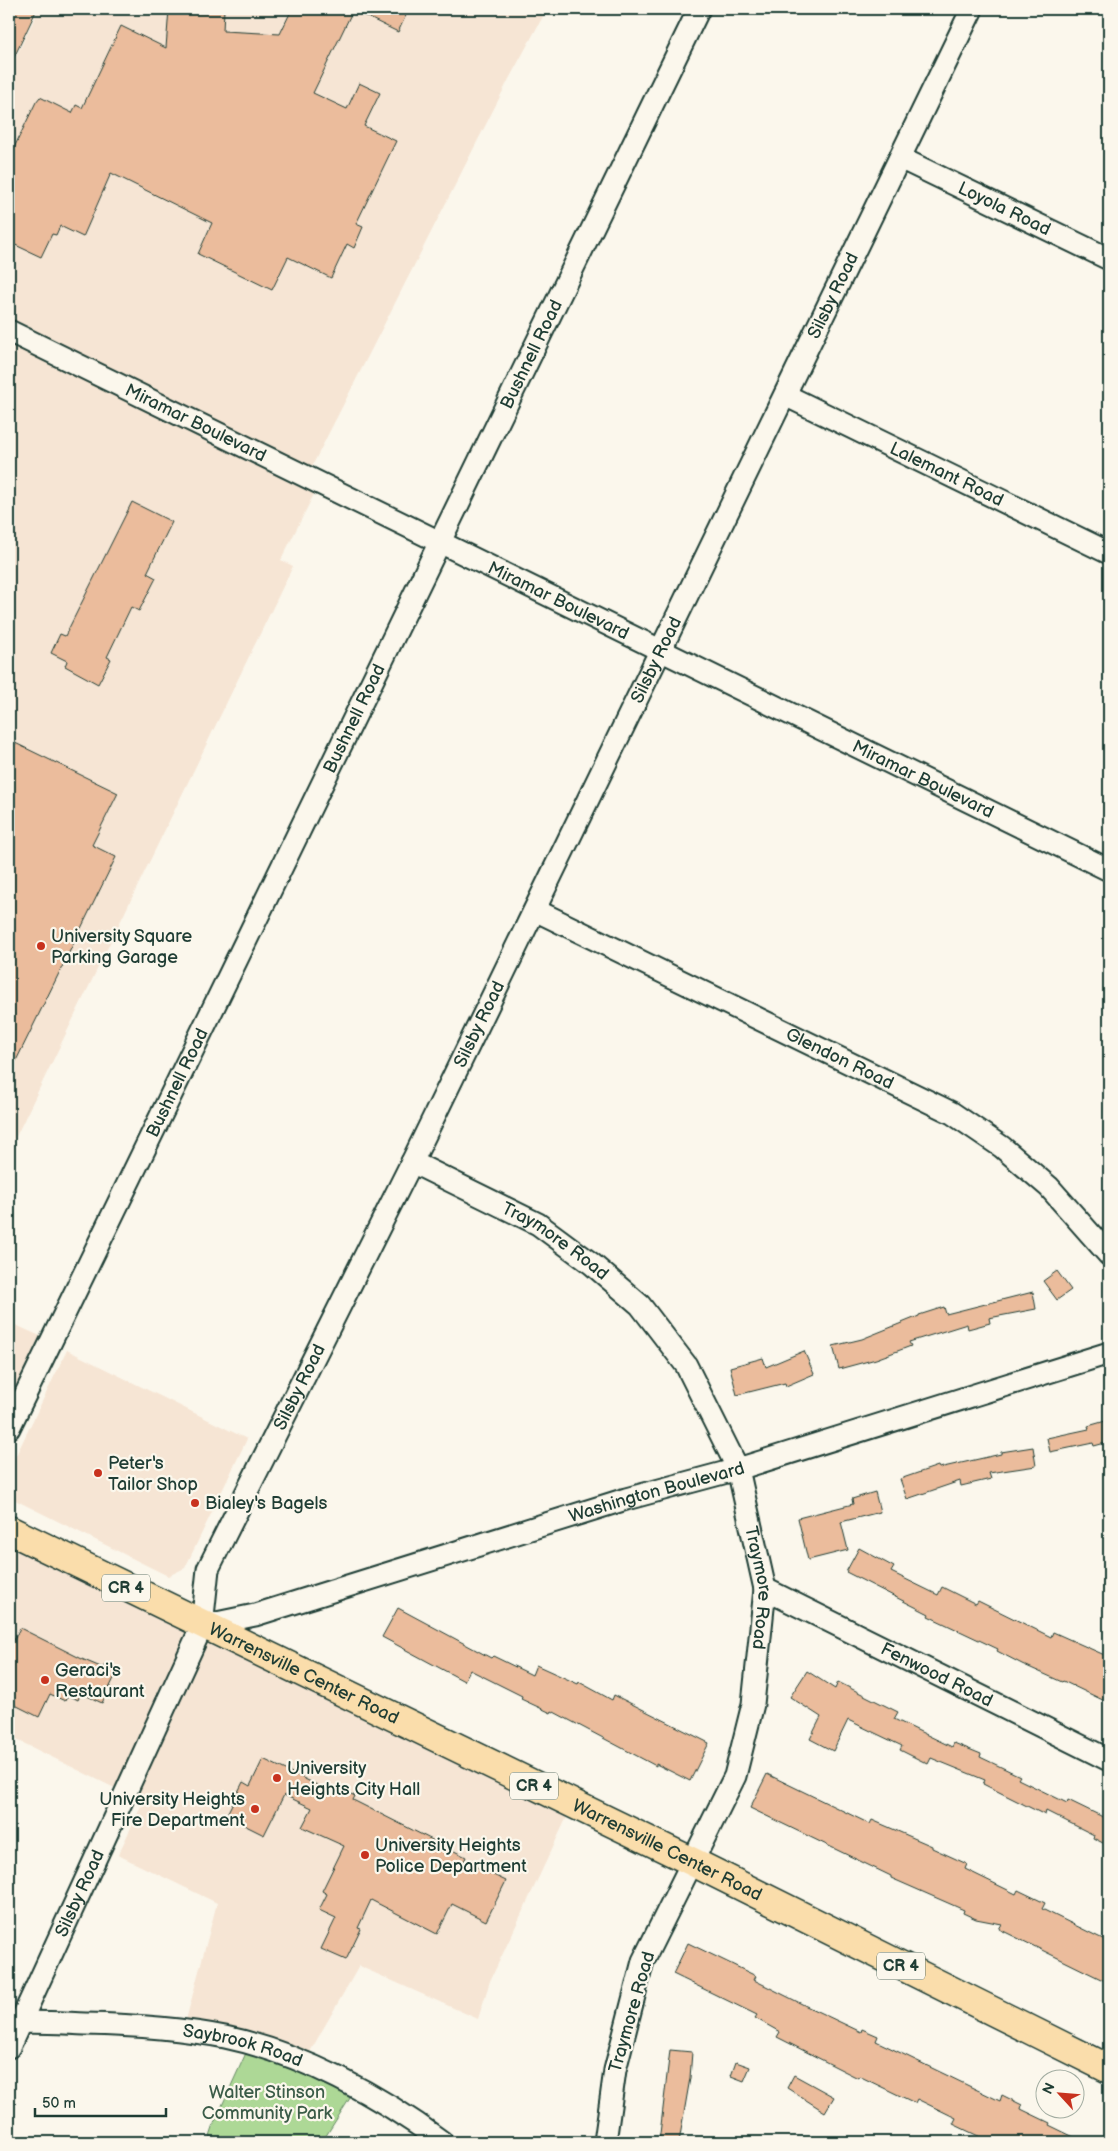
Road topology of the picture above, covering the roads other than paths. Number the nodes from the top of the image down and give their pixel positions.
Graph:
1 (699, 9) edge
2 (972, 9) edge
3 (900, 158) junction
4 (1109, 260) edge
5 (9, 331) edge
6 (784, 395) junction
7 (440, 543) junction
8 (1109, 553) edge
9 (662, 650) junction
10 (1109, 870) edge
11 (535, 910) junction
12 (412, 1162) junction
13 (1109, 1255) edge
14 (1109, 1354) edge
15 (9, 1428) edge
16 (738, 1469) junction
17 (9, 1530) edge
18 (764, 1589) junction
19 (202, 1626) junction
20 (1109, 1760) edge
21 (693, 1862) junction
22 (15, 2023) edge
23 (9, 2047) edge
24 (1109, 2069) edge
25 (442, 2142) edge
26 (605, 2142) edge

1 - 7 street, Bushnell Road
2 - 3 street, Silsby Road
3 - 4 street, Loyola Road
3 - 6 street, Silsby Road
5 - 7 street, Miramar Boulevard
6 - 8 street, Lalemant Road
6 - 9 street, Silsby Road
7 - 9 street, Miramar Boulevard
7 - 15 street, Bushnell Road
9 - 10 street, Miramar Boulevard
9 - 11 street, Silsby Road
11 - 12 street, Silsby Road
11 - 13 street, Glendon Road
12 - 16 street, Traymore Road
12 - 19 street, Silsby Road
14 - 16 street, Washington Boulevard
16 - 18 street, Traymore Road
16 - 19 street, Washington Boulevard
17 - 19 main road, Warrensville Center Road / CR 4
18 - 20 street, Fenwood Road
18 - 21 street, Traymore Road
19 - 21 main road, Warrensville Center Road / CR 4
19 - 22 street, Silsby Road
21 - 24 main road, Warrensville Center Road / CR 4
21 - 26 street, Traymore Road
22 - 23 street, Silsby Road
22 - 25 street, Saybrook Road

